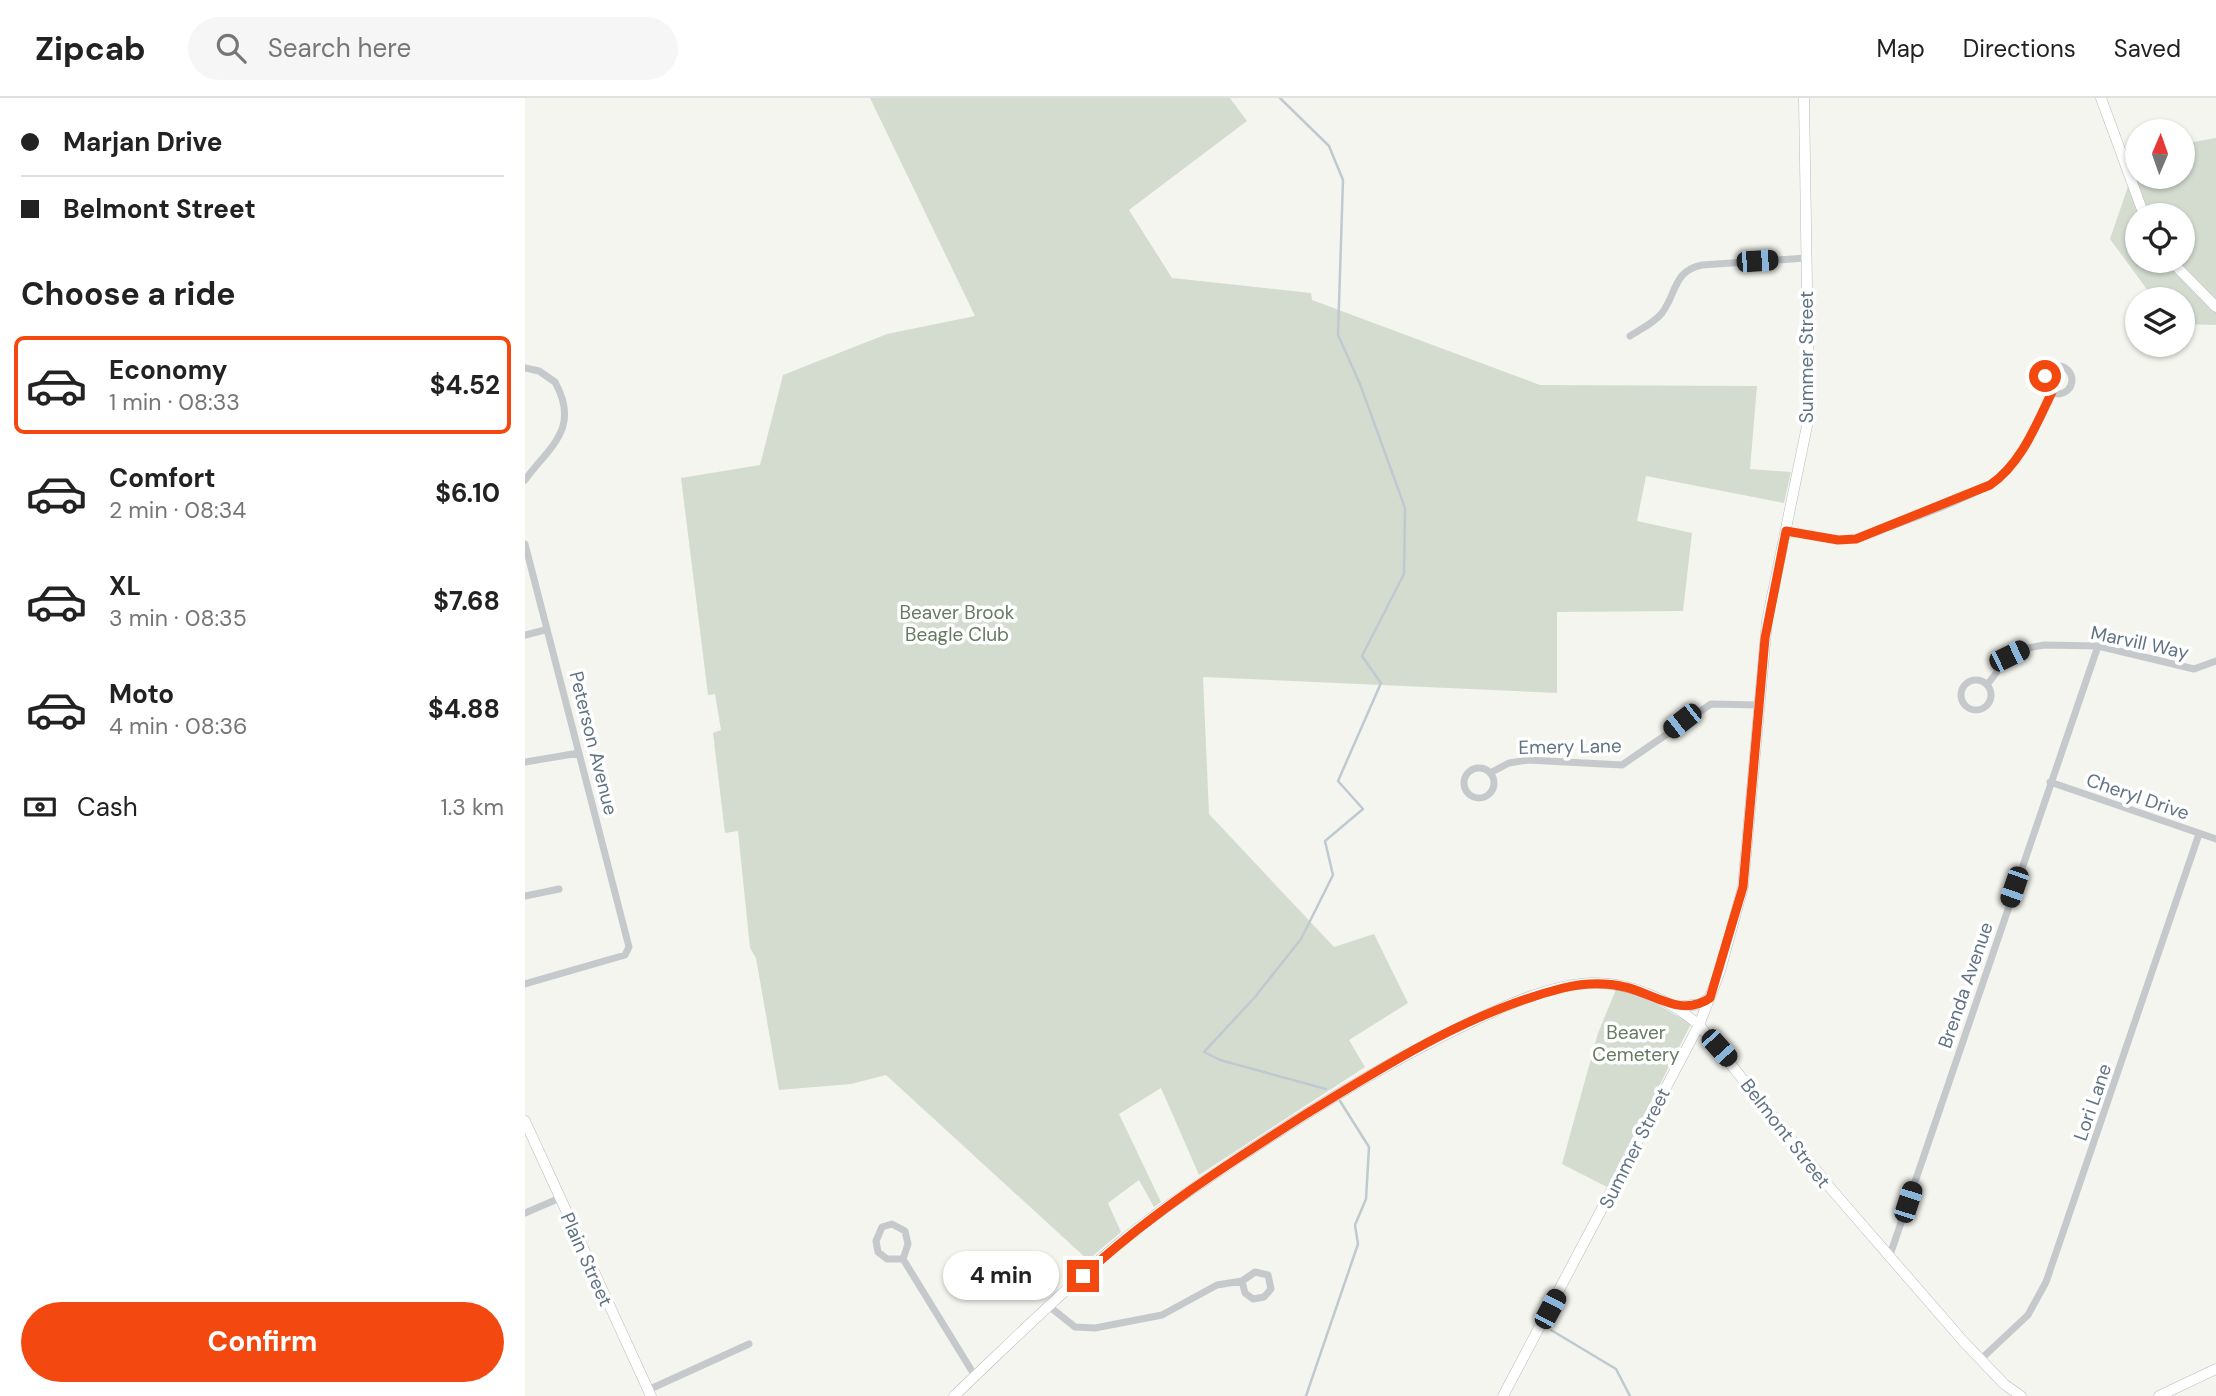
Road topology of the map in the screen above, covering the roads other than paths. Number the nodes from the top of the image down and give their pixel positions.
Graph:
1 (1804, 98) edge
2 (2101, 98) edge
3 (2140, 203) edge
4 (1806, 258) junction
5 (2183, 273) edge
6 (2216, 307) edge
7 (1630, 336) dead end
8 (525, 368) edge
9 (2052, 392) dead end
10 (525, 480) edge
11 (1786, 531) junction
12 (525, 544) edge
13 (545, 631) junction
14 (525, 635) edge
15 (2098, 646) junction
16 (2216, 661) edge
17 (1987, 685) junction
18 (1760, 705) junction
19 (579, 753) junction
20 (525, 762) edge
21 (1490, 773) junction
22 (2049, 782) junction
23 (2199, 834) junction
24 (2216, 839) edge
25 (559, 889) dead end
26 (525, 896) edge
27 (525, 984) edge
28 (1710, 998) junction
29 (1675, 1007) junction
30 (1699, 1025) junction
31 (1715, 1044) junction
32 (1686, 1048) junction
33 (525, 1121) edge
34 (560, 1198) junction
35 (525, 1213) edge
36 (1890, 1255) junction
37 (903, 1259) junction
38 (1242, 1281) junction
39 (1050, 1307) junction
40 (749, 1344) dead end
41 (1980, 1360) junction
42 (2216, 1369) edge
43 (975, 1376) junction
44 (649, 1393) edge
45 (954, 1396) edge
46 (1503, 1396) edge
47 (2021, 1396) edge
48 (2159, 1396) edge

1 - 4 main road, Summer Street
2 - 3 main road
4 - 7 street
4 - 11 main road, Summer Street
5 - 6 main road
8 - 10 street
9 - 11 street
11 - 18 main road, Summer Street
12 - 13 street, Peterson Avenue
13 - 14 street
13 - 19 street, Peterson Avenue
15 - 16 street, Marvill Way
15 - 17 street, Marvill Way
15 - 22 street, Brenda Avenue
17 - 17 street, Marvill Way
18 - 21 street, Emery Lane
18 - 28 main road, Summer Street
19 - 20 street
19 - 27 street, Peterson Avenue
21 - 21 street, Emery Lane
22 - 23 street, Cheryl Drive
22 - 36 street, Brenda Avenue
23 - 24 street, Cheryl Drive
23 - 41 street, Lori Lane
25 - 26 street
28 - 29 main road
28 - 30 main road, Summer Street
29 - 30 main road, Belmont Street
29 - 39 main road, Belmont Street
30 - 31 main road, Belmont Street
30 - 32 main road, Summer Street
31 - 32 main road
31 - 36 main road, Belmont Street
32 - 46 main road, Summer Street
33 - 34 main road, Plain Street
34 - 35 street
34 - 44 main road, Plain Street
36 - 41 main road, Belmont Street
37 - 37 street
37 - 43 street
38 - 38 street
38 - 39 street
39 - 43 main road, Belmont Street
40 - 44 street
41 - 47 main road, Belmont Street
42 - 48 main road
43 - 45 main road, Belmont Street

